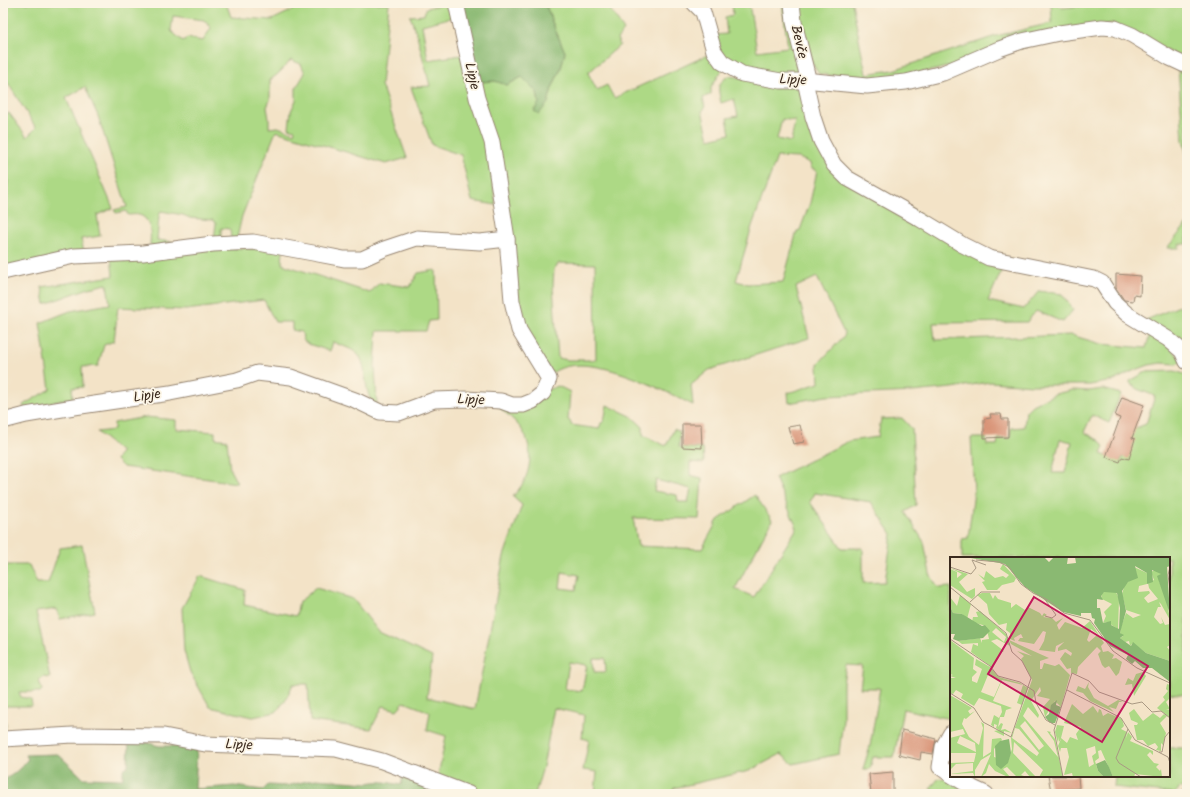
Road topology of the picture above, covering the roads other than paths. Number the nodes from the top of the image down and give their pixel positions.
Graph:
1 (456, 3) edge
2 (694, 3) edge
3 (792, 3) edge
4 (1187, 66) edge
5 (810, 81) junction
6 (507, 239) junction
7 (3, 272) edge
8 (1187, 362) edge
9 (3, 421) edge
10 (950, 735) edge
11 (3, 739) edge
12 (950, 774) edge
13 (955, 777) edge
14 (469, 794) edge
15 (986, 794) edge

1 - 6 street, Lipje
2 - 5 street, Lipje
3 - 5 street, Bevče
4 - 5 street, Lipje
5 - 8 street, Bevče
6 - 7 street
6 - 9 street, Lipje
10 - 12 street
11 - 14 street, Lipje
13 - 15 street

